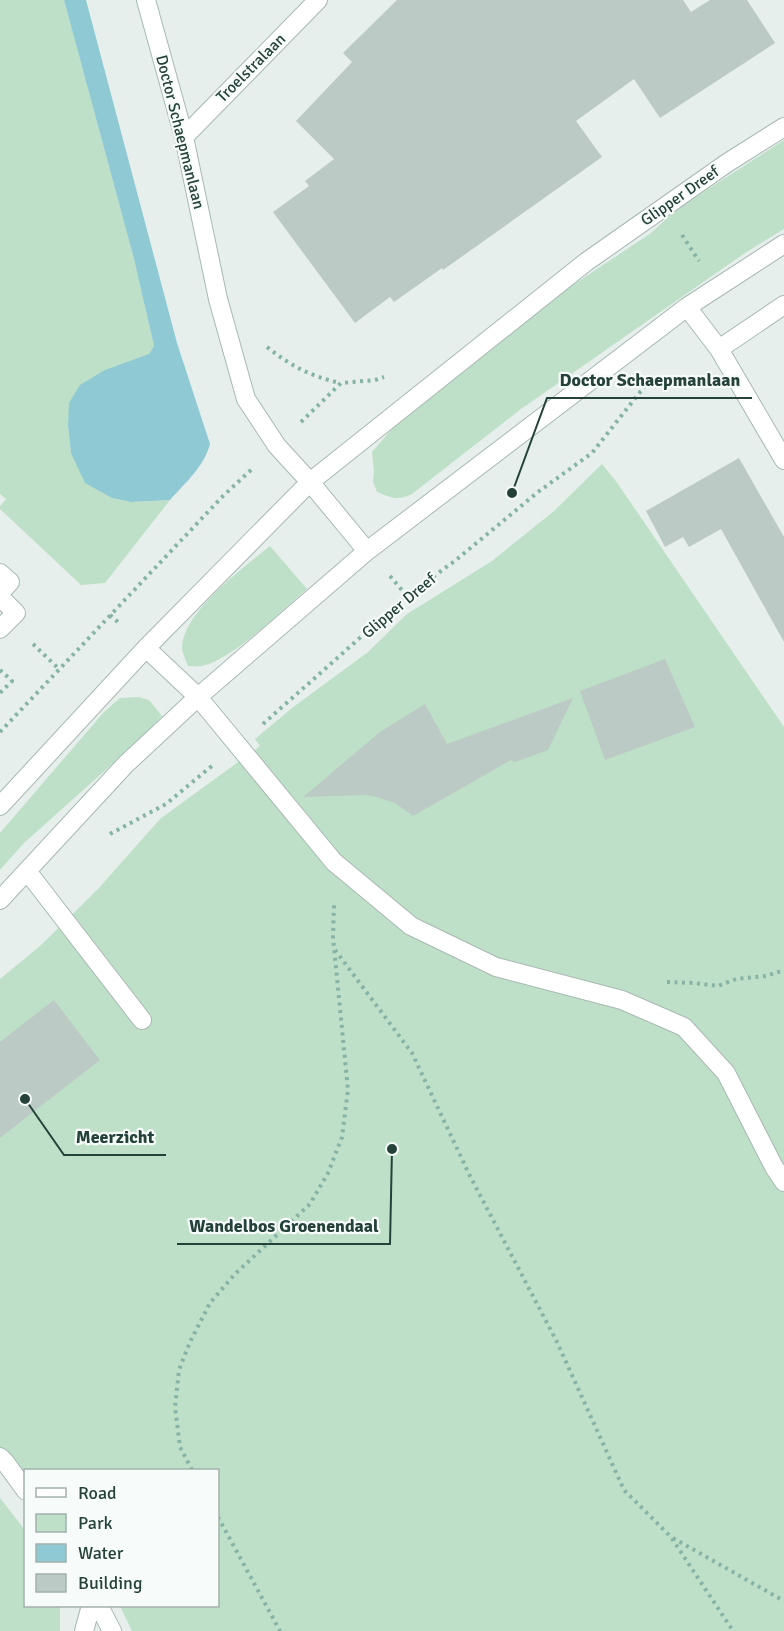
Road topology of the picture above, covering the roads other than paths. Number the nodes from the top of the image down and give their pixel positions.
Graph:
1 (146, 0) edge
2 (318, 0) edge
3 (784, 127) edge
4 (184, 137) junction
5 (784, 244) edge
6 (784, 304) edge
7 (687, 308) junction
8 (719, 350) junction
9 (784, 460) edge
10 (310, 482) junction
11 (367, 551) junction
12 (0, 573) edge
13 (0, 595) edge
14 (0, 629) edge
15 (146, 648) junction
16 (198, 697) junction
17 (0, 806) edge
18 (27, 871) junction
19 (0, 900) edge
20 (142, 1020) dead end
21 (784, 1182) edge
22 (0, 1457) edge
23 (24, 1488) edge
24 (90, 1607) edge
25 (100, 1607) edge
26 (84, 1631) edge
27 (112, 1631) edge

1 - 4 street, Doctor Schaepmanlaan
2 - 4 street, Troelstralaan
3 - 10 street, Glipper Dreef
4 - 10 street, Doctor Schaepmanlaan
5 - 7 street
6 - 8 street
7 - 8 street
7 - 11 street
8 - 9 street
10 - 11 street, Doctor Schaepmanlaan
10 - 15 street, Glipper Dreef
11 - 16 street
12 - 13 street
13 - 14 street
15 - 16 street
15 - 17 street, Glipper Dreef
16 - 18 street
16 - 21 street
18 - 19 street
18 - 20 street
22 - 23 street
24 - 26 street
25 - 27 street

